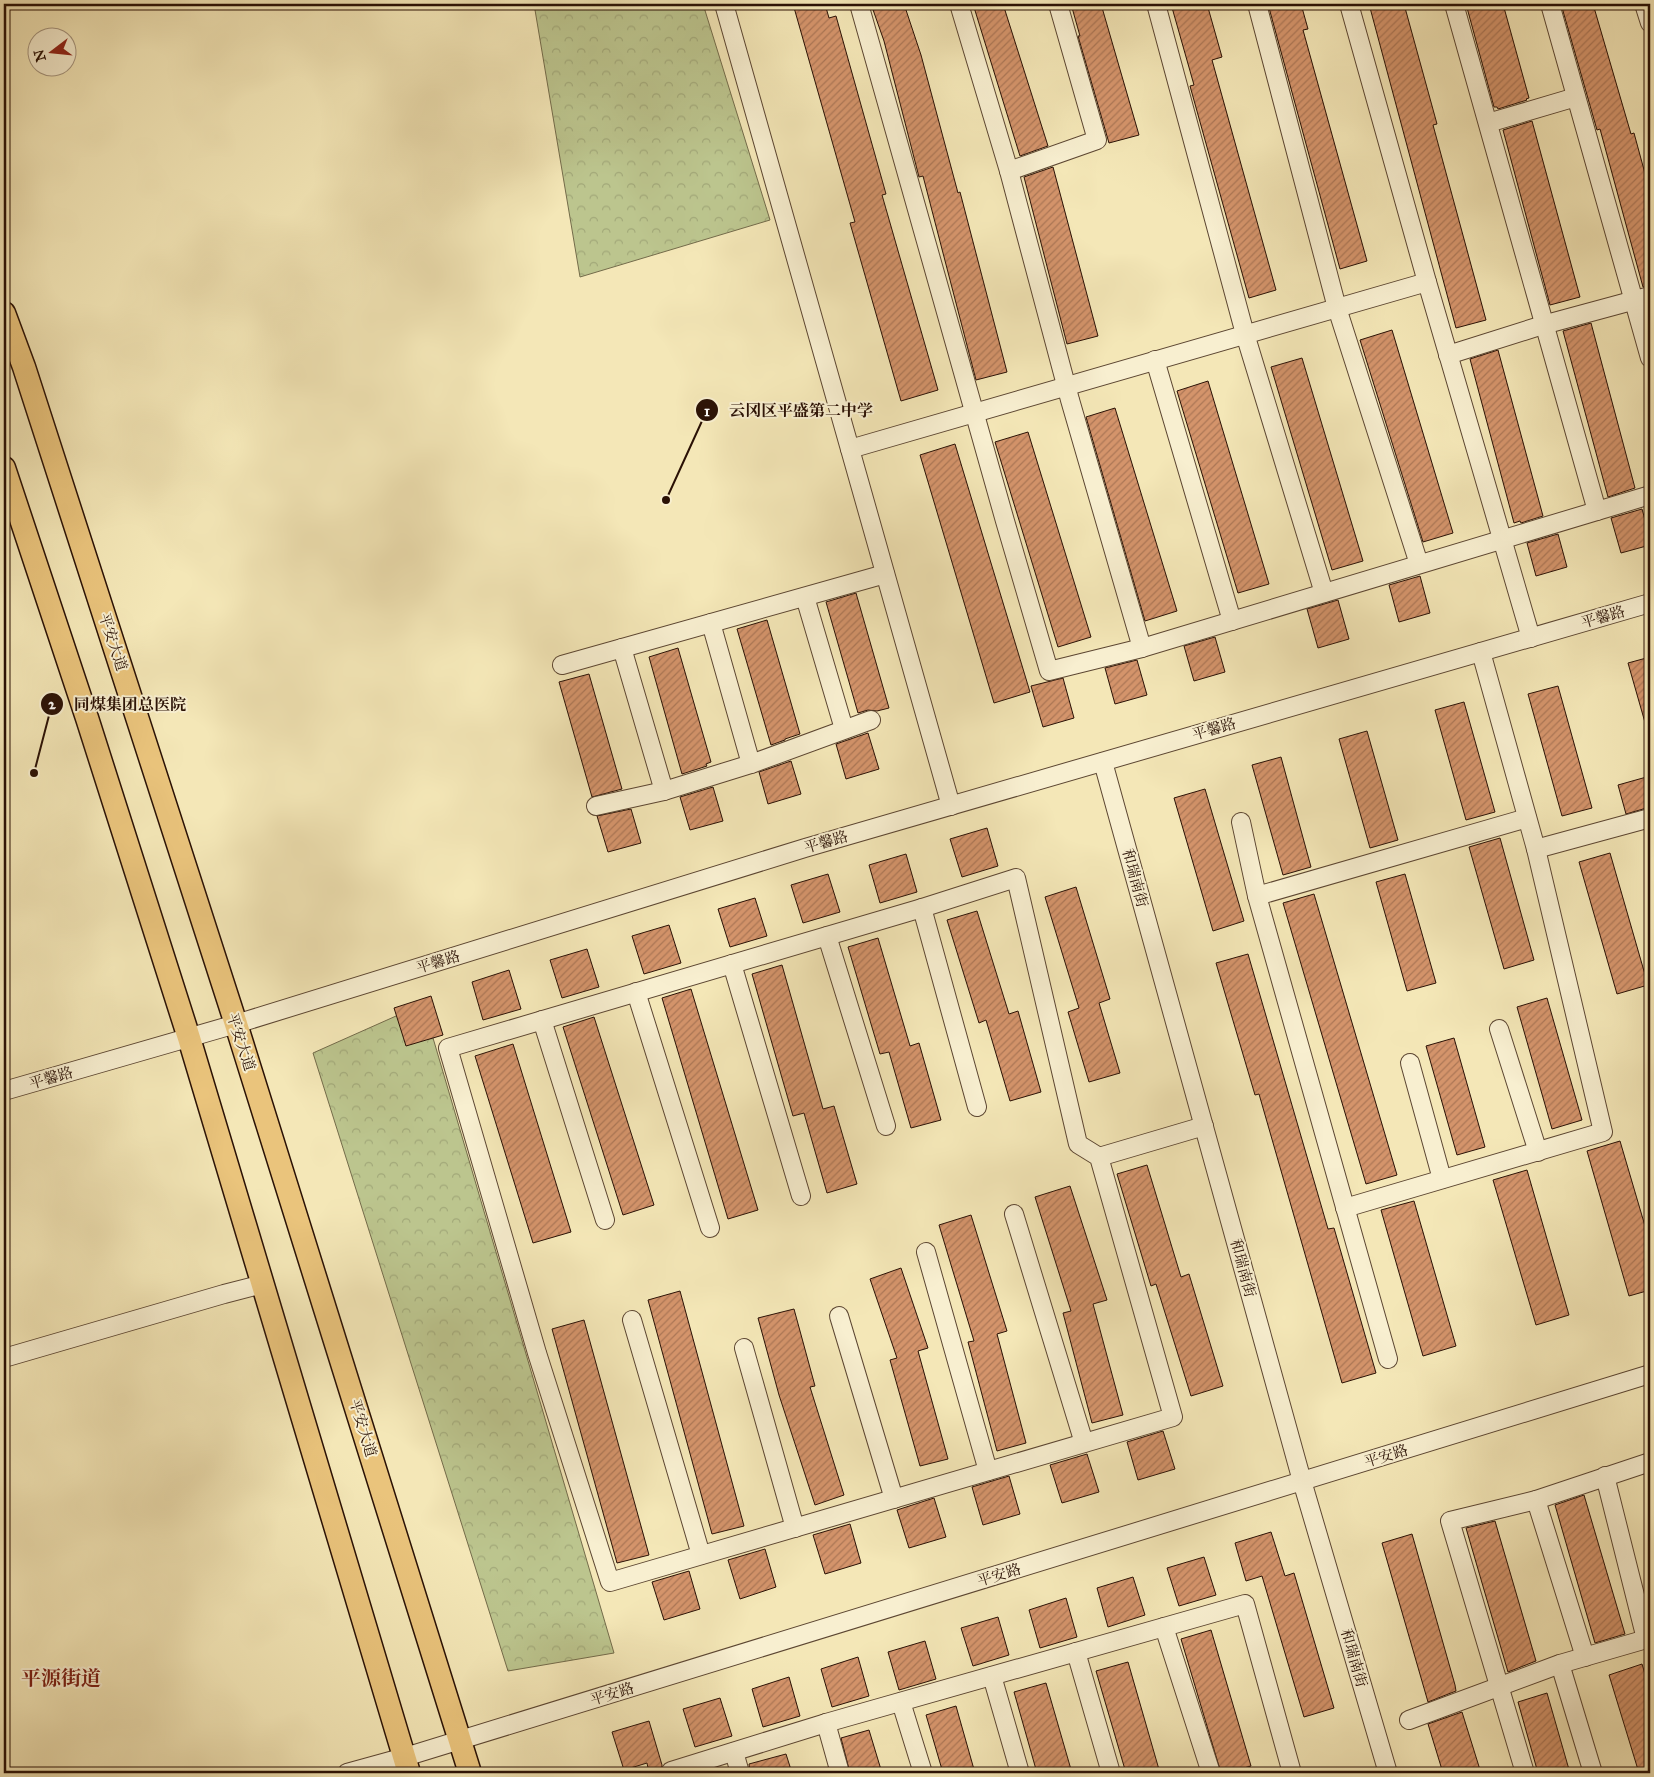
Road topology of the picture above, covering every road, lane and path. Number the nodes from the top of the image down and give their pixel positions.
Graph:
1 (724, 4) edge
2 (859, 4) edge
3 (959, 4) edge
4 (1058, 4) edge
5 (1156, 4) edge
6 (1257, 4) edge
7 (1349, 4) edge
8 (1454, 4) edge
9 (1550, 4) edge
10 (1644, 4) edge
11 (1650, 24) edge
12 (1576, 97) junction
13 (1488, 124) junction
14 (1009, 171) junction
15 (1427, 282) junction
16 (1642, 298) edge
17 (1337, 308) junction
18 (4, 313) edge
19 (1543, 325) junction
20 (1245, 334) junction
21 (1448, 355) junction
22 (1650, 358) edge
23 (1155, 360) junction
24 (1066, 386) junction
25 (974, 412) junction
26 (850, 449) junction
27 (4, 468) edge
28 (1650, 495) edge
29 (1597, 511) junction
30 (1503, 539) junction
31 (1419, 564) junction
32 (885, 574) junction
33 (1324, 593) junction
34 (805, 596) junction
35 (1650, 603) edge
36 (1232, 620) junction
37 (711, 623) junction
38 (1531, 638) junction
39 (622, 648) junction
40 (1142, 648) junction
41 (1481, 652) junction
42 (562, 665) dead end
43 (871, 720) dead end
44 (844, 729) junction
45 (1103, 762) junction
46 (751, 764) junction
47 (664, 791) junction
48 (596, 806) dead end
49 (951, 806) junction
50 (1527, 818) junction
51 (1650, 818) edge
52 (1241, 822) dead end
53 (1536, 849) junction
54 (1257, 896) junction
55 (922, 908) junction
56 (827, 936) junction
57 (732, 964) junction
58 (636, 992) junction
59 (542, 1020) junction
60 (236, 1024) junction
61 (1499, 1029) dead end
62 (189, 1038) junction
63 (1410, 1063) dead end
64 (4, 1091) edge
65 (977, 1108) dead end
66 (886, 1126) dead end
67 (1204, 1126) junction
68 (1538, 1152) junction
69 (1099, 1157) junction
70 (1442, 1179) junction
71 (801, 1196) dead end
72 (1345, 1208) junction
73 (1014, 1214) dead end
74 (605, 1220) dead end
75 (710, 1228) dead end
76 (926, 1252) dead end
77 (263, 1284) junction
78 (839, 1316) dead end
79 (632, 1320) dead end
80 (744, 1348) dead end
81 (4, 1358) edge
82 (1388, 1359) dead end
83 (1650, 1374) edge
84 (1084, 1443) junction
85 (1650, 1462) edge
86 (988, 1471) junction
87 (1605, 1476) junction
88 (1302, 1481) junction
89 (894, 1499) junction
90 (1536, 1500) junction
91 (795, 1528) junction
92 (701, 1555) junction
93 (1164, 1627) junction
94 (1648, 1639) edge
95 (1076, 1652) junction
96 (1585, 1657) junction
97 (1560, 1664) junction
98 (992, 1676) junction
99 (1499, 1686) junction
100 (901, 1702) junction
101 (1409, 1720) dead end
102 (826, 1723) junction
103 (461, 1740) junction
104 (734, 1752) junction
105 (407, 1765) edge
106 (671, 1771) dead end
107 (347, 1773) edge
108 (470, 1773) edge
109 (740, 1773) edge
110 (840, 1773) edge
111 (923, 1773) edge
112 (1020, 1773) edge
113 (1111, 1773) edge
114 (1211, 1773) edge
115 (1292, 1773) edge
116 (1388, 1773) edge
117 (1525, 1773) edge
118 (1593, 1773) edge

1 - 26 street
2 - 25 street
3 - 14 street
4 - 14 street
5 - 20 street
6 - 17 street
7 - 15 street
8 - 13 street
9 - 12 street
10 - 11 street
12 - 13 street
12 - 16 street
13 - 19 street
14 - 24 street
15 - 17 street
15 - 21 street
16 - 19 street
16 - 22 street
17 - 20 street
17 - 31 street
18 - 60 main road, 平安大道
19 - 21 street
19 - 29 street
20 - 23 street
20 - 33 street
21 - 30 street
23 - 24 street
23 - 36 street
24 - 25 street
24 - 40 street
25 - 26 street
25 - 40 street
26 - 32 street
27 - 62 main road
28 - 29 street
29 - 30 street
30 - 31 street
30 - 38 street
31 - 33 street
32 - 34 street
32 - 49 street
33 - 36 street
34 - 37 street
34 - 44 street
35 - 38 street, 平馨路
36 - 40 street
37 - 39 street
37 - 46 street
38 - 41 street, 平馨路
39 - 42 street
39 - 47 street
41 - 45 street, 平馨路
41 - 50 street
43 - 44 street
44 - 46 street
45 - 49 street, 平馨路
45 - 67 street, 和瑞南街
46 - 47 street
47 - 48 street
49 - 60 street, 平馨路
50 - 53 street
50 - 54 street
51 - 53 street
52 - 54 street
53 - 68 street
54 - 72 street
55 - 56 street
55 - 65 street
55 - 69 street
56 - 57 street
56 - 66 street
57 - 58 street
57 - 71 street
58 - 59 street
58 - 75 street
59 - 74 street
59 - 92 street
60 - 62 street, 平馨路
60 - 103 main road, 平安大道
61 - 68 street
62 - 64 street, 平馨路
62 - 77 main road
63 - 70 street
67 - 69 street
67 - 88 street, 和瑞南街
68 - 70 street
69 - 84 street
70 - 72 street
72 - 82 street
73 - 84 street
76 - 86 street
77 - 81 street
77 - 105 main road
78 - 89 street
79 - 92 street
80 - 91 street
83 - 88 street, 平安路
84 - 86 street
85 - 87 street
86 - 89 street
87 - 90 street
87 - 94 street
88 - 103 street, 平安路
88 - 116 street, 和瑞南街
89 - 91 street
90 - 96 street
90 - 99 street
91 - 92 street
93 - 95 street
93 - 114 street
93 - 115 street
94 - 96 street
95 - 98 street
95 - 113 street
96 - 97 street
97 - 99 street
97 - 118 street
98 - 100 street
98 - 112 street
99 - 101 street
99 - 117 street
100 - 102 street
100 - 111 street
102 - 104 street
102 - 110 street
103 - 105 street, 平安路
103 - 108 main road, 平安大道
104 - 106 street
104 - 109 street
105 - 107 street, 平安路

